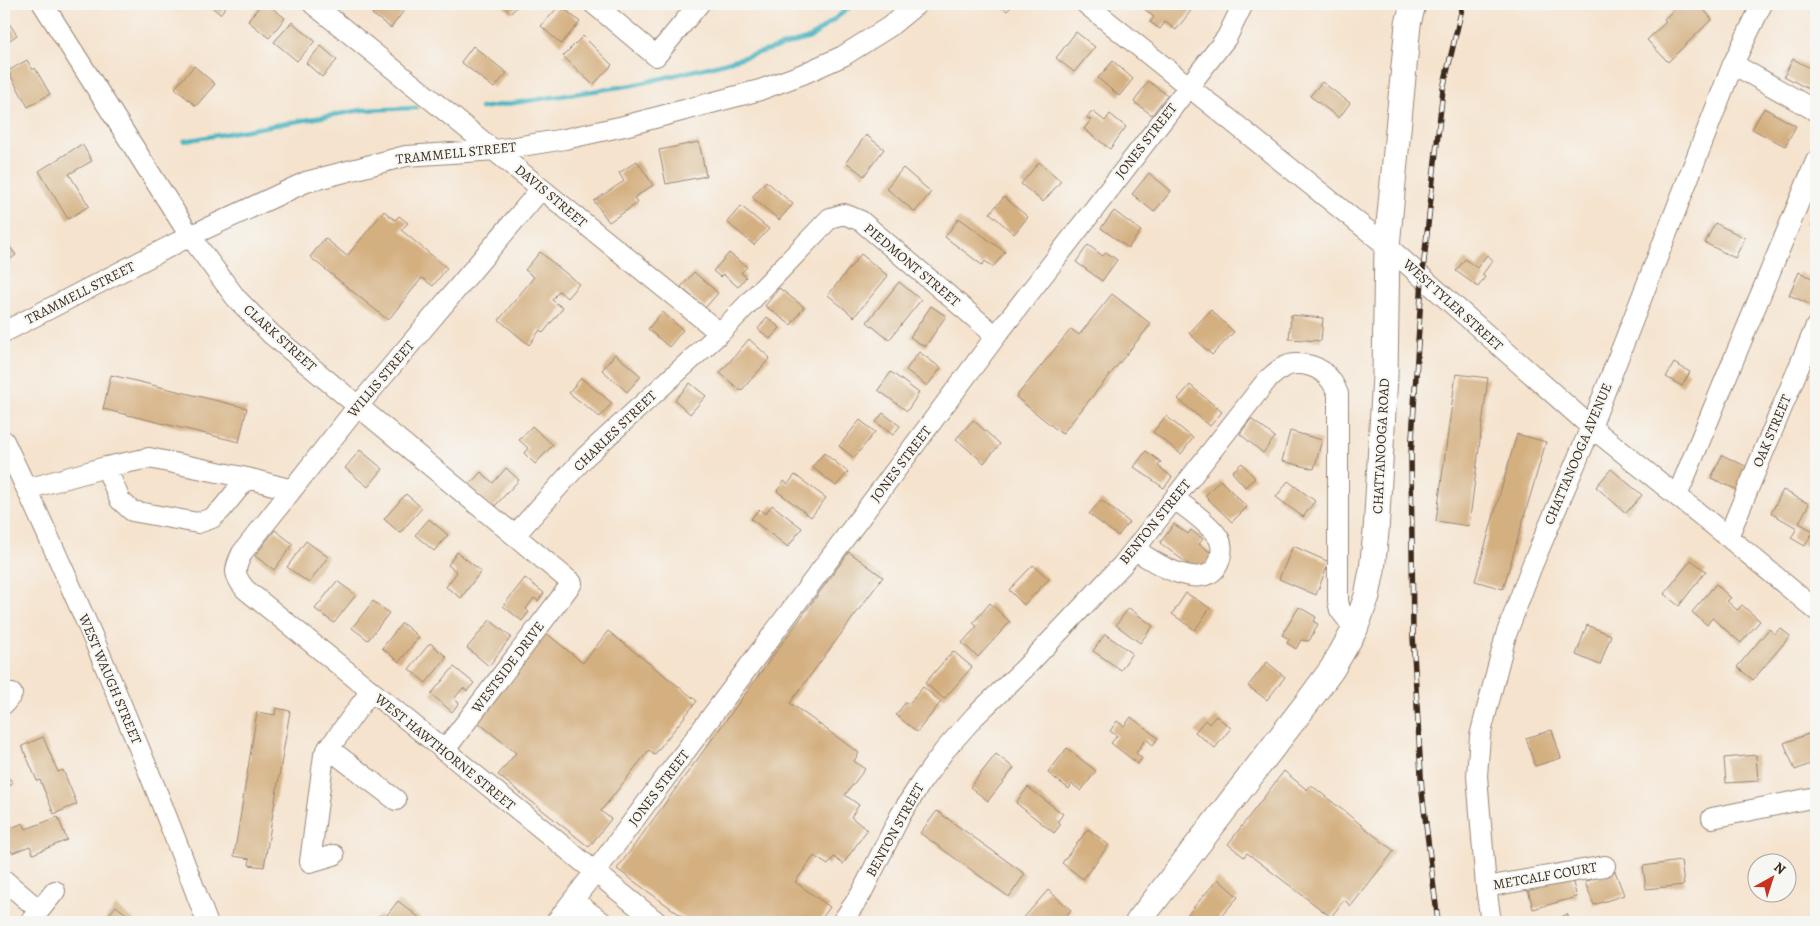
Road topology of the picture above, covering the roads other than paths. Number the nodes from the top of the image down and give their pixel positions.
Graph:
1 (43, 4) edge
2 (313, 4) edge
3 (594, 4) edge
4 (699, 4) edge
5 (917, 4) edge
6 (1086, 4) edge
7 (1243, 4) edge
8 (1413, 4) edge
9 (1762, 4) edge
10 (1733, 64) junction
11 (1189, 86) junction
12 (1816, 111) edge
13 (496, 150) junction
14 (1816, 161) edge
15 (541, 189) junction
16 (190, 236) junction
17 (1387, 246) junction
18 (1816, 326) edge
19 (4, 332) edge
20 (720, 333) junction
21 (996, 336) junction
22 (358, 406) junction
23 (1591, 427) junction
24 (4, 441) edge
25 (106, 467) junction
26 (246, 478) junction
27 (27, 489) junction
28 (292, 490) junction
29 (1677, 496) junction
30 (1175, 499) junction
31 (515, 535) junction
32 (1728, 537) junction
33 (1135, 549) junction
34 (236, 578) joint
35 (572, 583) joint
36 (1816, 610) edge
37 (1355, 629) junction
38 (370, 692) junction
39 (328, 748) junction
40 (444, 751) junction
41 (1816, 797) edge
42 (396, 800) dead end
43 (1712, 818) dead end
44 (334, 855) dead end
45 (1604, 866) dead end
46 (596, 872) junction
47 (4, 880) edge
48 (1486, 887) junction
49 (55, 891) dead end
50 (573, 900) junction
51 (34, 916) edge
52 (207, 922) edge
53 (556, 922) edge
54 (602, 922) edge
55 (657, 922) edge
56 (842, 922) edge
57 (1138, 922) edge
58 (1491, 922) edge

1 - 16 street, CLARK STREET
2 - 13 street, DAVIS STREET
3 - 4 street
5 - 13 street, TRAMMELL STREET
6 - 11 street, WEST TYLER STREET
7 - 11 street, JONES STREET
8 - 17 main road, CHATTANOOGA ROAD
9 - 10 street, CHATTANOOGA AVENUE
10 - 12 street
10 - 23 street, CHATTANOOGA AVENUE
11 - 17 street, WEST TYLER STREET
11 - 21 street, JONES STREET
13 - 15 street, DAVIS STREET
13 - 16 street, TRAMMELL STREET
14 - 29 street
15 - 20 street, DAVIS STREET
15 - 22 street, WILLIS STREET
16 - 19 street, TRAMMELL STREET
16 - 22 street, CLARK STREET
17 - 23 street, WEST TYLER STREET
17 - 37 main road, CHATTANOOGA ROAD
18 - 32 street, OAK STREET
20 - 21 street, PIEDMONT STREET
20 - 31 street, CHARLES STREET
21 - 46 street, JONES STREET
22 - 28 street, WILLIS STREET
22 - 31 street, CLARK STREET
23 - 29 street, WEST TYLER STREET
23 - 48 street, CHATTANOOGA AVENUE
24 - 27 street, WEST WAUGH STREET
25 - 26 street
25 - 26 street
25 - 27 street
26 - 28 street
27 - 52 street, WEST WAUGH STREET
28 - 34 street, WILLIS STREET
29 - 32 street, WEST TYLER STREET
30 - 33 street, BENTON STREET
30 - 33 street
30 - 37 street, BENTON STREET
31 - 35 street, CLARK STREET
32 - 36 street, WEST TYLER STREET
33 - 56 street, BENTON STREET
34 - 38 street, WEST HAWTHORNE STREET
35 - 40 street, WESTSIDE DRIVE
37 - 57 main road, CHATTANOOGA ROAD
38 - 39 street
38 - 40 street, WEST HAWTHORNE STREET
39 - 42 street
39 - 44 street
40 - 46 street, WEST HAWTHORNE STREET
41 - 43 street
45 - 48 street, METCALF COURT
46 - 50 street, JONES STREET
46 - 55 street, WEST HAWTHORNE STREET
47 - 51 street
48 - 58 street, CHATTANOOGA AVENUE
49 - 51 street
50 - 53 street, JONES STREET
50 - 54 street

